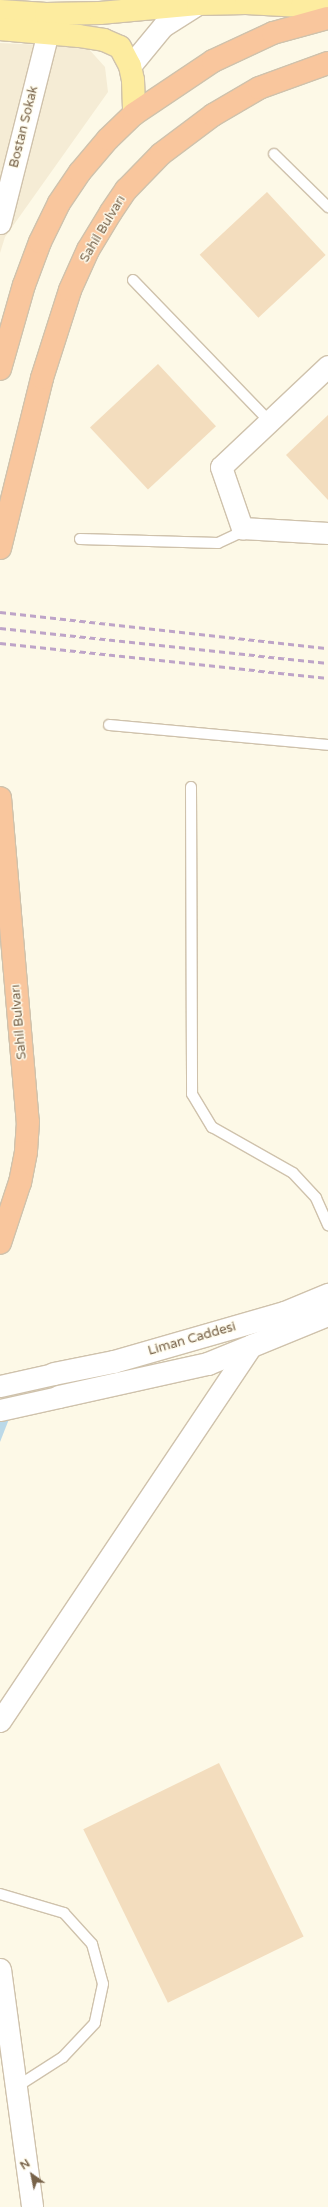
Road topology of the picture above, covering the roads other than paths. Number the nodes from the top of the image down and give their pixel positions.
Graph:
1 (221, 2) edge
2 (198, 4) junction
3 (75, 6) edge
4 (317, 7) edge
5 (0, 11) edge
6 (0, 29) edge
7 (48, 32) junction
8 (328, 63) edge
9 (130, 66) junction
10 (134, 114) junction
11 (274, 154) dead end
12 (328, 207) edge
13 (0, 223) edge
14 (133, 280) dead end
15 (328, 366) edge
16 (0, 369) edge
17 (270, 421) junction
18 (250, 528) junction
19 (328, 533) edge
20 (80, 539) dead end
21 (0, 548) edge
22 (109, 725) dead end
23 (328, 745) edge
24 (191, 787) dead end
25 (0, 798) edge
26 (328, 1225) edge
27 (0, 1243) edge
28 (328, 1295) edge
29 (328, 1315) edge
30 (252, 1345) junction
31 (54, 1374) joint
32 (0, 1386) edge
33 (59, 1397) joint
34 (0, 1410) edge
35 (0, 1721) edge
36 (0, 1894) edge
37 (0, 1969) edge
38 (16, 2086) junction
39 (32, 2207) edge

1 - 2 main road
1 - 4 main road
2 - 3 main road
2 - 9 street
3 - 5 main road
4 - 10 highway
6 - 7 main road
7 - 9 main road
7 - 13 street, Bostan Sokak
8 - 21 highway, Sahil Bulvarı
9 - 10 main road
10 - 16 highway
11 - 12 lane
14 - 17 lane
15 - 17 street
17 - 18 street
18 - 19 street
18 - 20 lane
22 - 23 lane
24 - 26 lane
25 - 27 highway, Sahil Bulvarı
28 - 31 street, Liman Caddesi
29 - 30 street, Liman Caddesi
30 - 33 street, Liman Caddesi
30 - 35 street
31 - 32 street
33 - 34 street
36 - 38 lane
37 - 38 street
38 - 39 street

